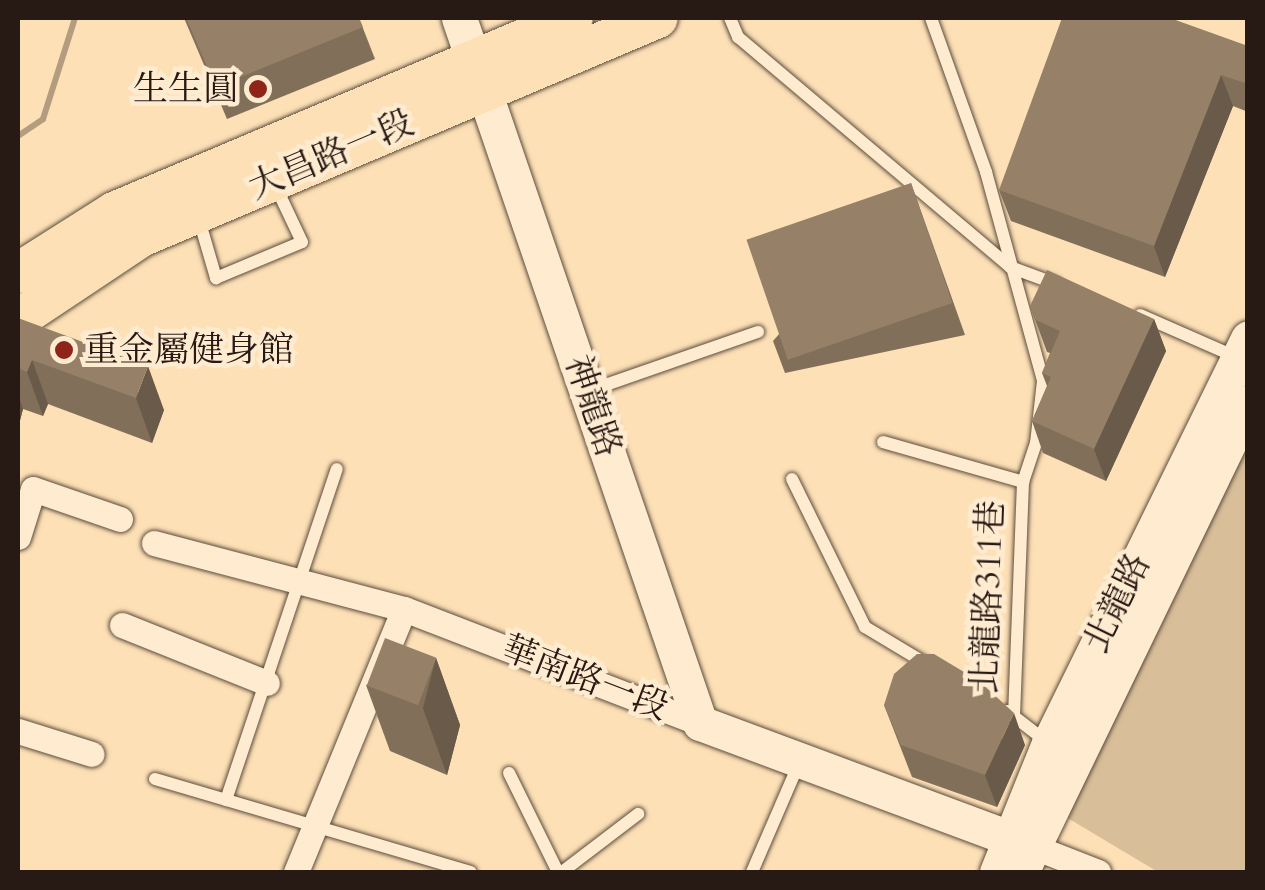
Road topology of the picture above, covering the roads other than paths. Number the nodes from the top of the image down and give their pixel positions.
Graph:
1 (459, 18) edge
2 (573, 18) edge
3 (658, 18) edge
4 (730, 18) edge
5 (931, 18) edge
6 (478, 75) junction
7 (273, 180) junction
8 (197, 213) junction
9 (1010, 267) junction
10 (18, 273) edge
11 (1065, 288) edge
12 (1120, 308) edge
13 (18, 318) edge
14 (758, 332) dead end
15 (1244, 353) edge
16 (588, 390) junction
17 (1248, 403) edge
18 (884, 442) dead end
19 (337, 469) dead end
20 (792, 479) dead end
21 (1022, 482) junction
22 (120, 519) dead end
23 (18, 537) edge
24 (154, 543) dead end
25 (302, 584) junction
26 (404, 609) junction
27 (122, 624) dead end
28 (948, 676) edge
29 (267, 683) junction
30 (998, 705) edge
31 (1014, 715) junction
32 (700, 722) junction
33 (18, 731) edge
34 (1049, 743) junction
35 (92, 754) dead end
36 (801, 758) junction
37 (509, 773) dead end
38 (155, 779) dead end
39 (226, 800) junction
40 (638, 814) dead end
41 (314, 825) junction
42 (1022, 852) edge
43 (296, 872) edge
44 (471, 872) edge
45 (560, 872) edge
46 (752, 872) edge
47 (997, 872) edge
48 (1098, 872) edge

1 - 6 main road, 神龍路
2 - 6 main road, 大昌路一段
3 - 6 main road, 大昌路一段
4 - 9 lane
5 - 9 lane, 北龍路311巷
6 - 7 main road, 大昌路一段
6 - 10 main road, 大昌路一段
6 - 16 main road, 神龍路
7 - 8 main road, 大昌路一段
7 - 8 lane
8 - 13 main road, 大昌路一段
9 - 11 lane
9 - 21 lane, 北龍路311巷
12 - 15 lane
14 - 16 lane
15 - 34 main road, 北龍路
16 - 32 main road, 神龍路
17 - 42 main road, 北龍路
18 - 21 lane
19 - 25 lane
20 - 28 lane, 北龍路311巷
21 - 31 lane, 北龍路311巷
22 - 23 street
24 - 25 street, 華南路一段
25 - 26 street, 華南路一段
25 - 29 lane
26 - 32 street, 華南路一段
26 - 41 street
27 - 29 street
29 - 39 lane
30 - 31 lane, 北龍路311巷
31 - 34 lane, 北龍路311巷
32 - 36 main road, 華南路一段
33 - 35 street
34 - 42 main road, 北龍路
36 - 42 main road, 華南路一段
36 - 46 lane
37 - 45 lane
38 - 39 lane
39 - 41 lane
40 - 45 lane
41 - 43 street
41 - 44 lane
42 - 47 main road, 北龍路
42 - 48 street

